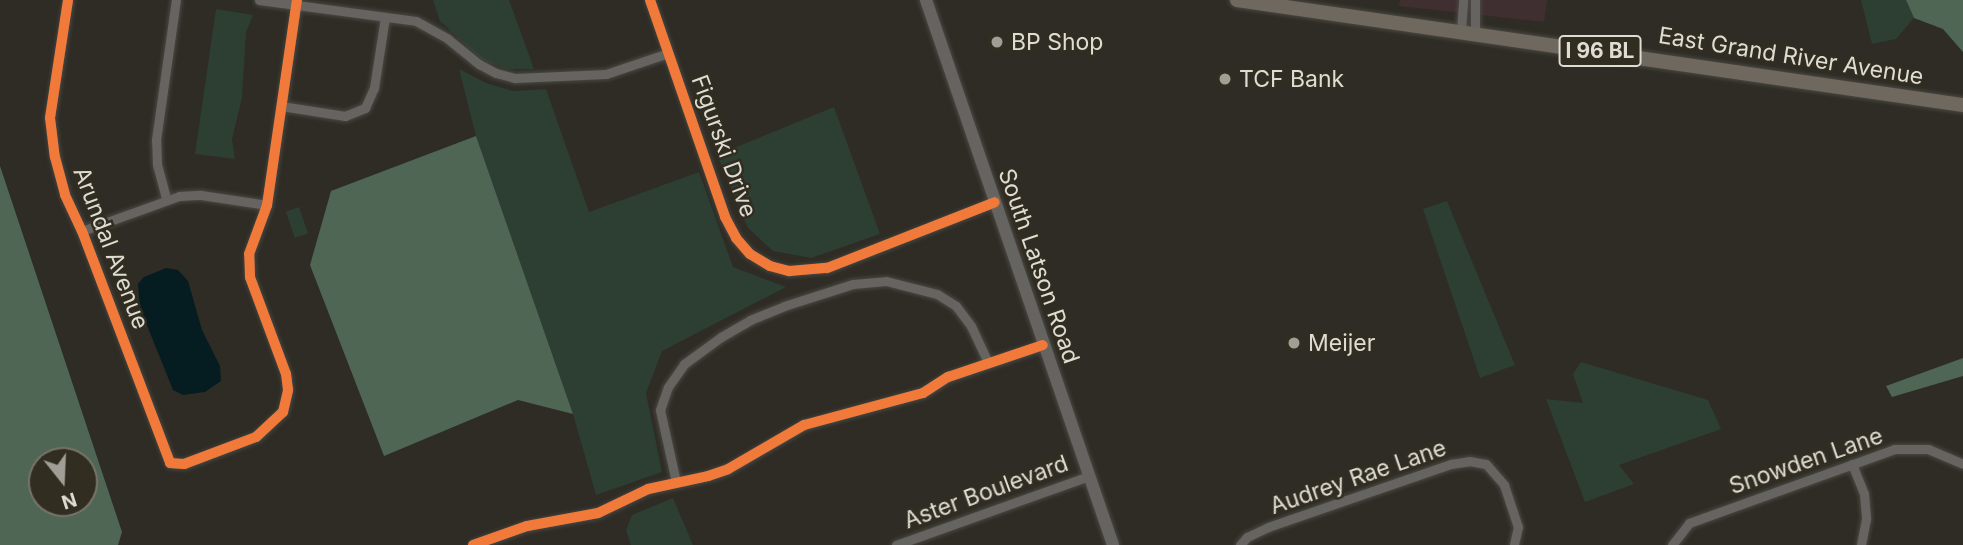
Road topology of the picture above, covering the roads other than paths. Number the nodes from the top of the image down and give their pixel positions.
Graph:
1 (68, 0) edge
2 (176, 0) edge
3 (259, 0) edge
4 (650, 0) edge
5 (926, 0) edge
6 (1237, 0) edge
7 (1463, 0) edge
8 (1475, 0) edge
9 (297, 3) edge
10 (385, 17) junction
11 (1468, 32) junction
12 (668, 54) junction
13 (1963, 105) edge
14 (281, 106) junction
15 (166, 198) junction
16 (995, 202) junction
17 (267, 205) junction
18 (82, 231) junction
19 (1043, 345) junction
20 (987, 361) junction
21 (1852, 464) junction
22 (1963, 464) edge
23 (1089, 476) junction
24 (676, 482) junction
25 (473, 545) edge
26 (896, 545) edge
27 (1113, 545) edge
28 (1240, 545) edge
29 (1514, 545) edge
30 (1672, 545) edge
31 (1861, 545) edge

1 - 18 street, Arundal Avenue
2 - 15 street
3 - 9 street
4 - 12 street, Figurski Drive
5 - 16 main road, South Latson Road
6 - 11 main road, East Grand River Avenue / I 96 BL
7 - 11 street
8 - 11 street
9 - 10 street
9 - 14 street
10 - 12 street
10 - 14 street
11 - 13 main road, East Grand River Avenue / I 96 BL
12 - 16 street, Figurski Drive
14 - 17 street
15 - 17 street
15 - 18 street
16 - 19 main road, South Latson Road
17 - 18 street, Arundal Avenue
19 - 20 street
19 - 23 main road, South Latson Road
20 - 24 street
20 - 24 street
21 - 22 street, Snowden Lane
21 - 30 street, Snowden Lane
21 - 31 street
23 - 26 street, Aster Boulevard
23 - 27 main road, South Latson Road
24 - 25 street
28 - 29 street, Audrey Rae Lane

